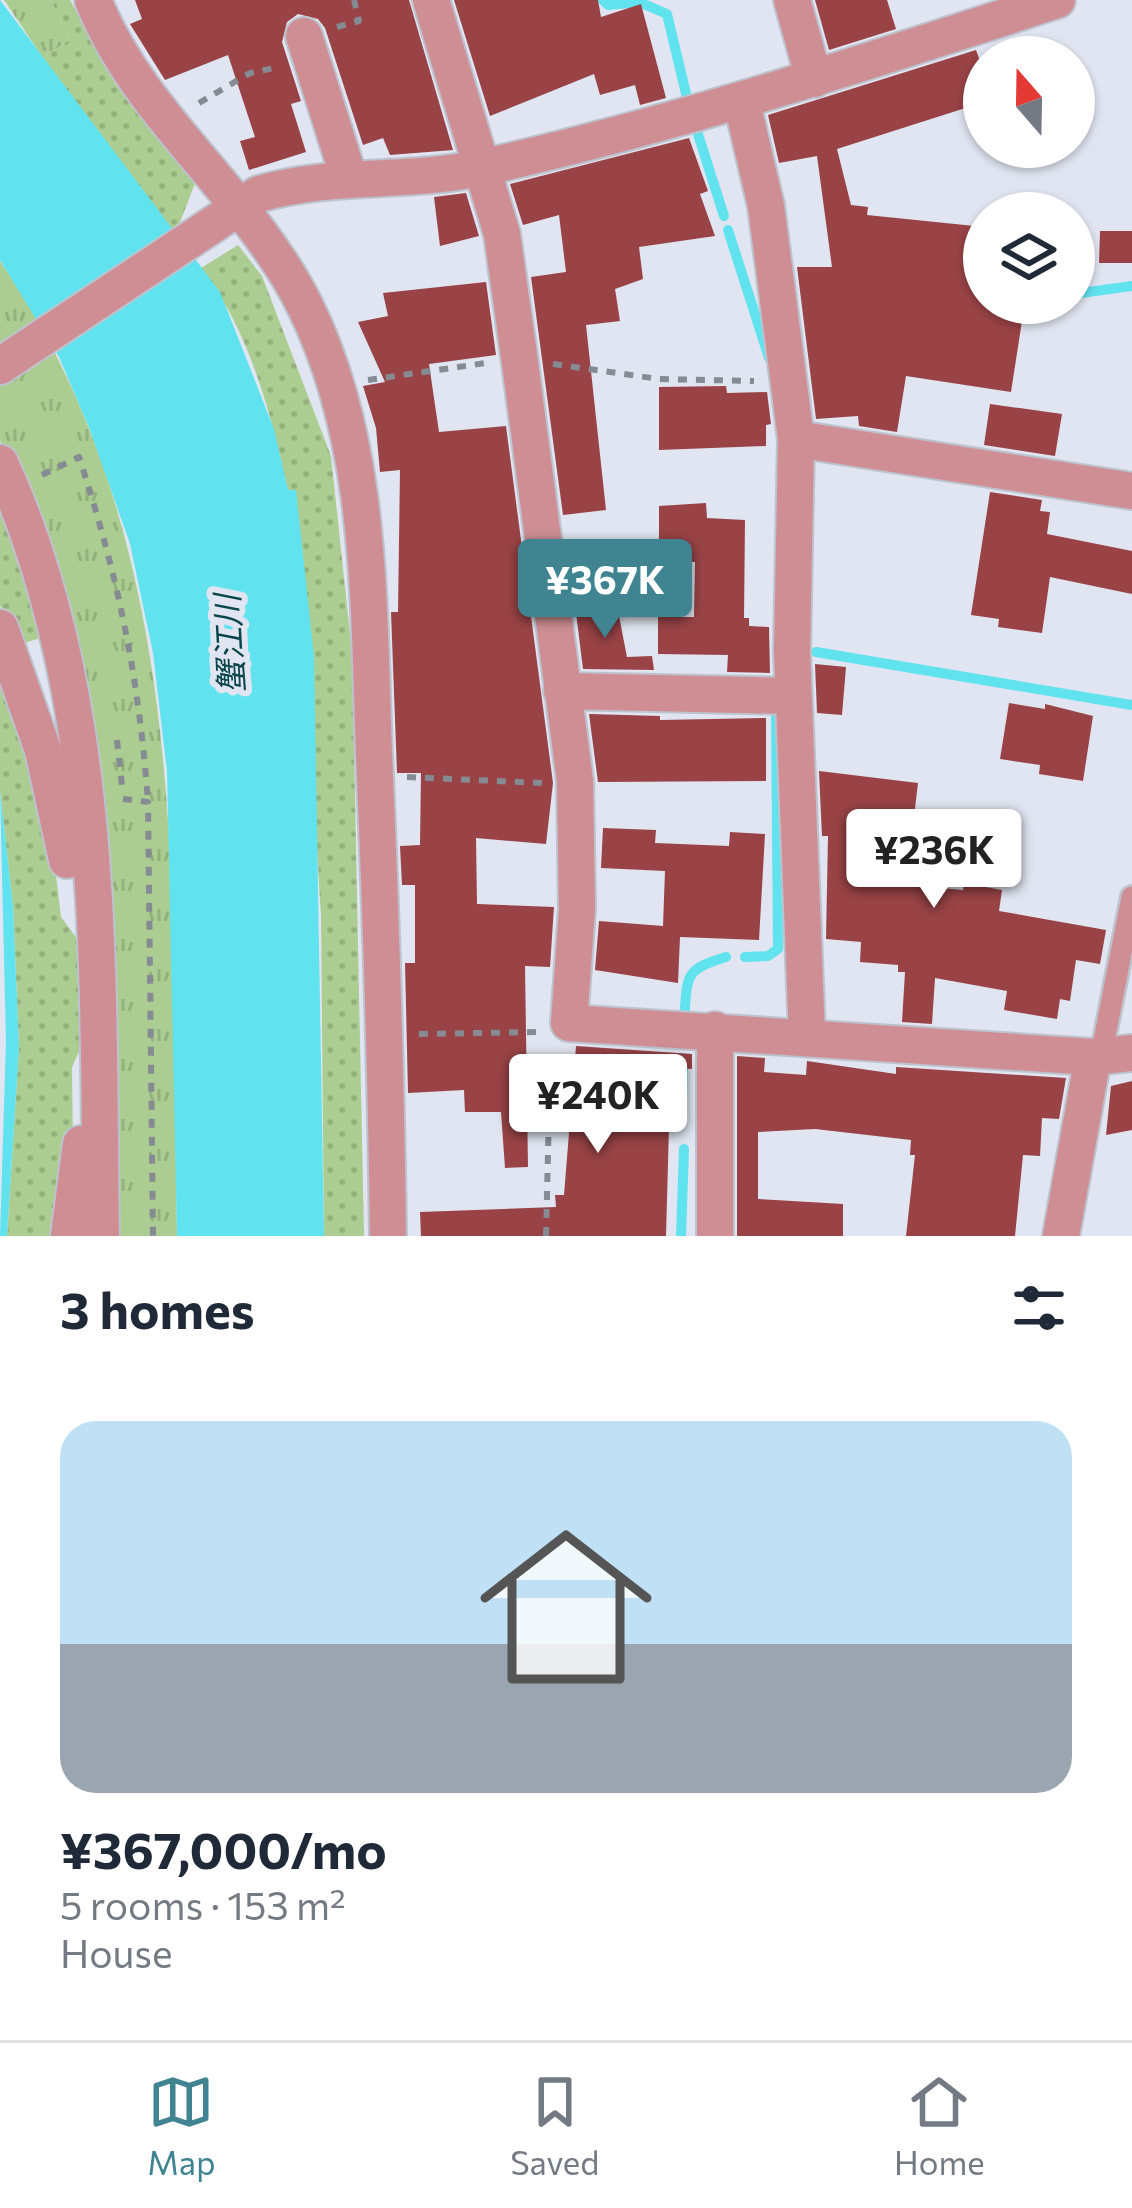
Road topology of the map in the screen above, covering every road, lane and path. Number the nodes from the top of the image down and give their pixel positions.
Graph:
1 (93, 0) edge
2 (430, 0) edge
3 (792, 0) edge
4 (1058, 0) edge
5 (308, 48) joint
6 (814, 79) junction
7 (742, 103) junction
8 (167, 122) junction
9 (485, 167) junction
10 (349, 178) junction
11 (228, 213) junction
12 (519, 360) junction
13 (0, 366) edge
14 (761, 381) dead end
15 (333, 386) junction
16 (796, 439) junction
17 (0, 463) edge
18 (44, 474) dead end
19 (1132, 491) edge
20 (0, 628) edge
21 (562, 691) junction
22 (793, 696) junction
23 (375, 778) junction
24 (575, 781) junction
25 (148, 802) dead end
26 (1132, 897) edge
27 (91, 911) junction
28 (566, 1028) junction
29 (715, 1030) junction
30 (386, 1035) junction
31 (807, 1036) junction
32 (98, 1049) junction
33 (1109, 1055) edge
34 (69, 1236) edge
35 (101, 1236) edge
36 (388, 1236) edge
37 (546, 1236) edge
38 (716, 1236) edge
39 (1061, 1236) edge

1 - 8 street
2 - 9 street
3 - 6 street
4 - 6 street
5 - 8 path
5 - 10 street
6 - 7 street
7 - 9 street
7 - 16 street
8 - 11 street
9 - 10 street
9 - 12 street
10 - 11 street
11 - 13 street
11 - 15 street
12 - 14 path
12 - 15 path
12 - 21 street
15 - 23 street
16 - 19 street
16 - 22 street
17 - 27 street
18 - 25 path
20 - 27 street
21 - 22 street
21 - 24 street
22 - 31 street
23 - 24 path
23 - 30 street
24 - 28 street
26 - 33 lane
27 - 32 street
28 - 29 street
28 - 30 path
28 - 37 path
29 - 31 street
29 - 38 street
30 - 36 street
31 - 33 street
32 - 34 street
32 - 35 street
33 - 39 street

